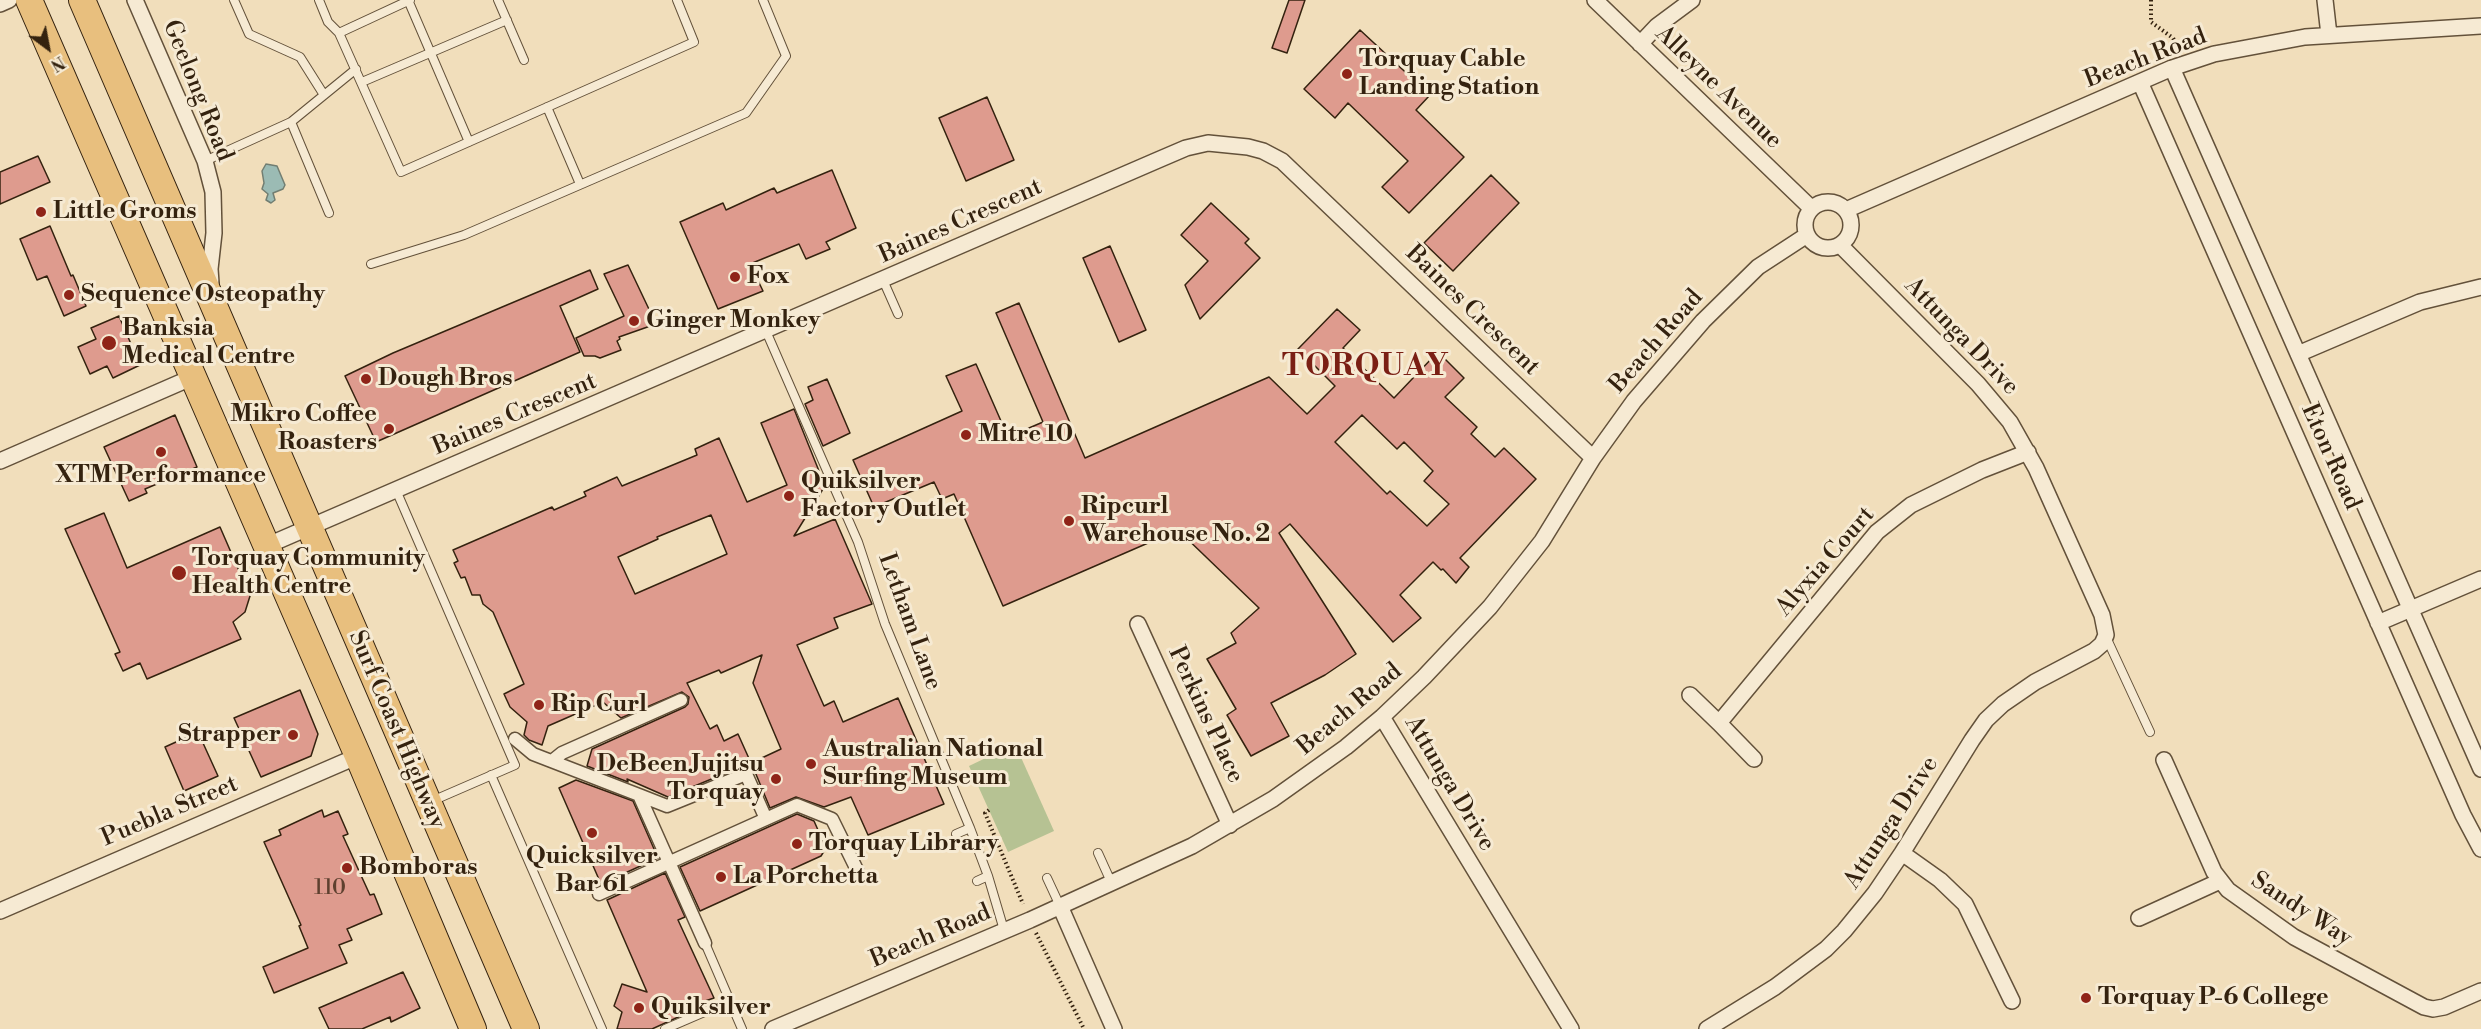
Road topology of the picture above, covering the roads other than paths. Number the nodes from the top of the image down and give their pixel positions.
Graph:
1 (9, 0) edge
2 (29, 0) edge
3 (82, 0) edge
4 (135, 0) edge
5 (234, 0) edge
6 (319, 0) edge
7 (409, 0) edge
8 (498, 0) edge
9 (677, 0) edge
10 (763, 0) edge
11 (1595, 0) edge
12 (1692, 0) edge
13 (2325, 0) edge
14 (0, 4) edge
15 (507, 20) junction
16 (2481, 26) edge
17 (339, 33) junction
18 (2329, 35) junction
19 (1640, 44) junction
20 (430, 52) junction
21 (524, 60) dead end
22 (356, 69) junction
23 (2172, 69) junction
24 (362, 82) junction
25 (2140, 82) junction
26 (324, 95) junction
27 (547, 107) junction
28 (291, 122) junction
29 (469, 142) junction
30 (205, 161) junction
31 (580, 184) junction
32 (1811, 208) junction
33 (1846, 210) junction
34 (329, 213) dead end
35 (1807, 236) junction
36 (1840, 245) junction
37 (371, 264) dead end
38 (883, 280) junction
39 (2481, 287) edge
40 (213, 307) junction
41 (898, 314) dead end
42 (766, 331) junction
43 (2298, 354) junction
44 (193, 377) junction
45 (2028, 452) junction
46 (1593, 459) junction
47 (0, 461) edge
48 (396, 490) junction
49 (308, 528) junction
50 (266, 546) junction
51 (2481, 579) edge
52 (2412, 609) junction
53 (2378, 622) junction
54 (1138, 624) dead end
55 (2106, 635) junction
56 (1690, 695) dead end
57 (681, 700) dead end
58 (1382, 717) junction
59 (1719, 723) junction
60 (2150, 732) dead end
61 (515, 739) dead end
62 (358, 756) junction
63 (1754, 759) dead end
64 (2164, 760) dead end
65 (552, 761) junction
66 (2481, 769) edge
67 (491, 775) junction
68 (639, 795) junction
69 (428, 803) junction
70 (765, 819) junction
71 (1230, 825) junction
72 (970, 828) junction
73 (956, 834) dead end
74 (2481, 849) edge
75 (1098, 853) dead end
76 (1902, 853) junction
77 (669, 863) junction
78 (860, 876) dead end
79 (988, 876) junction
80 (1047, 878) dead end
81 (977, 881) dead end
82 (2220, 881) junction
83 (1112, 884) junction
84 (599, 894) dead end
85 (1060, 906) junction
86 (0, 911) edge
87 (2139, 918) dead end
88 (1004, 930) junction
89 (705, 943) joint
90 (2481, 991) edge
91 (730, 1001) junction
92 (2012, 1001) dead end
93 (473, 1029) edge
94 (526, 1029) edge
95 (602, 1029) edge
96 (665, 1029) edge
97 (742, 1029) edge
98 (773, 1029) edge
99 (1114, 1029) edge
100 (1571, 1029) edge
101 (1707, 1029) edge

1 - 14 street
2 - 44 main road, Surf Coast Highway
3 - 40 main road, Surf Coast Highway
4 - 30 street, Geelong Road
5 - 26 lane
6 - 17 lane
7 - 17 lane
7 - 20 lane
8 - 15 lane
9 - 27 lane
10 - 31 lane
11 - 19 street, Alleyne Avenue
12 - 19 street
13 - 18 street
15 - 20 lane
15 - 21 lane
16 - 18 street, Beach Road
17 - 22 lane
18 - 23 street, Beach Road
19 - 32 street, Alleyne Avenue
20 - 24 lane
20 - 29 lane
22 - 24 lane
22 - 26 lane
23 - 25 street, Beach Road
23 - 43 street, Eton Road
24 - 29 lane
25 - 33 street, Beach Road
25 - 53 street, Eton Road
26 - 28 lane
27 - 29 lane
27 - 31 lane
28 - 30 lane
28 - 34 lane
30 - 40 street, Geelong Road
31 - 37 lane
32 - 33 street
32 - 35 street
33 - 36 street
35 - 36 street
35 - 46 street, Beach Road
36 - 45 street, Attunga Drive
38 - 41 lane
38 - 42 street, Baines Crescent
38 - 46 street, Baines Crescent
39 - 43 street
40 - 49 main road, Surf Coast Highway
42 - 48 street, Baines Crescent
42 - 72 lane, Letham Lane
43 - 52 street, Eton Road
44 - 47 street
44 - 50 main road, Surf Coast Highway
45 - 55 street, Attunga Drive
45 - 59 street, Alyxia Court
46 - 58 street, Beach Road
48 - 49 street, Baines Crescent
48 - 67 lane
49 - 50 street, Baines Crescent
49 - 69 main road, Surf Coast Highway
50 - 62 main road, Surf Coast Highway
51 - 52 street
52 - 53 street
52 - 66 street, Eton Road
53 - 74 street, Eton Road
54 - 71 street, Perkins Place
55 - 60 lane, Attunga Drive
55 - 76 street, Attunga Drive
56 - 59 street
57 - 65 street
58 - 71 street, Beach Road
58 - 100 street, Attunga Drive
59 - 63 street
61 - 65 street
62 - 86 street, Puebla Street
62 - 93 main road, Surf Coast Highway
64 - 82 street, Sandy Way
65 - 68 street
67 - 69 lane
67 - 95 lane
68 - 70 street
68 - 77 street
69 - 94 main road, Surf Coast Highway
70 - 77 street
70 - 78 street
71 - 83 street, Beach Road
72 - 73 lane
72 - 79 lane, Letham Lane
75 - 83 lane
76 - 92 street
76 - 101 street, Attunga Drive
77 - 84 street
77 - 89 street
79 - 81 lane
79 - 88 lane, Letham Lane
80 - 85 lane
82 - 87 street
82 - 90 street, Sandy Way
83 - 85 street, Beach Road
85 - 88 street, Beach Road
85 - 99 street
88 - 98 street, Beach Road
89 - 91 lane
91 - 96 lane
91 - 97 lane

